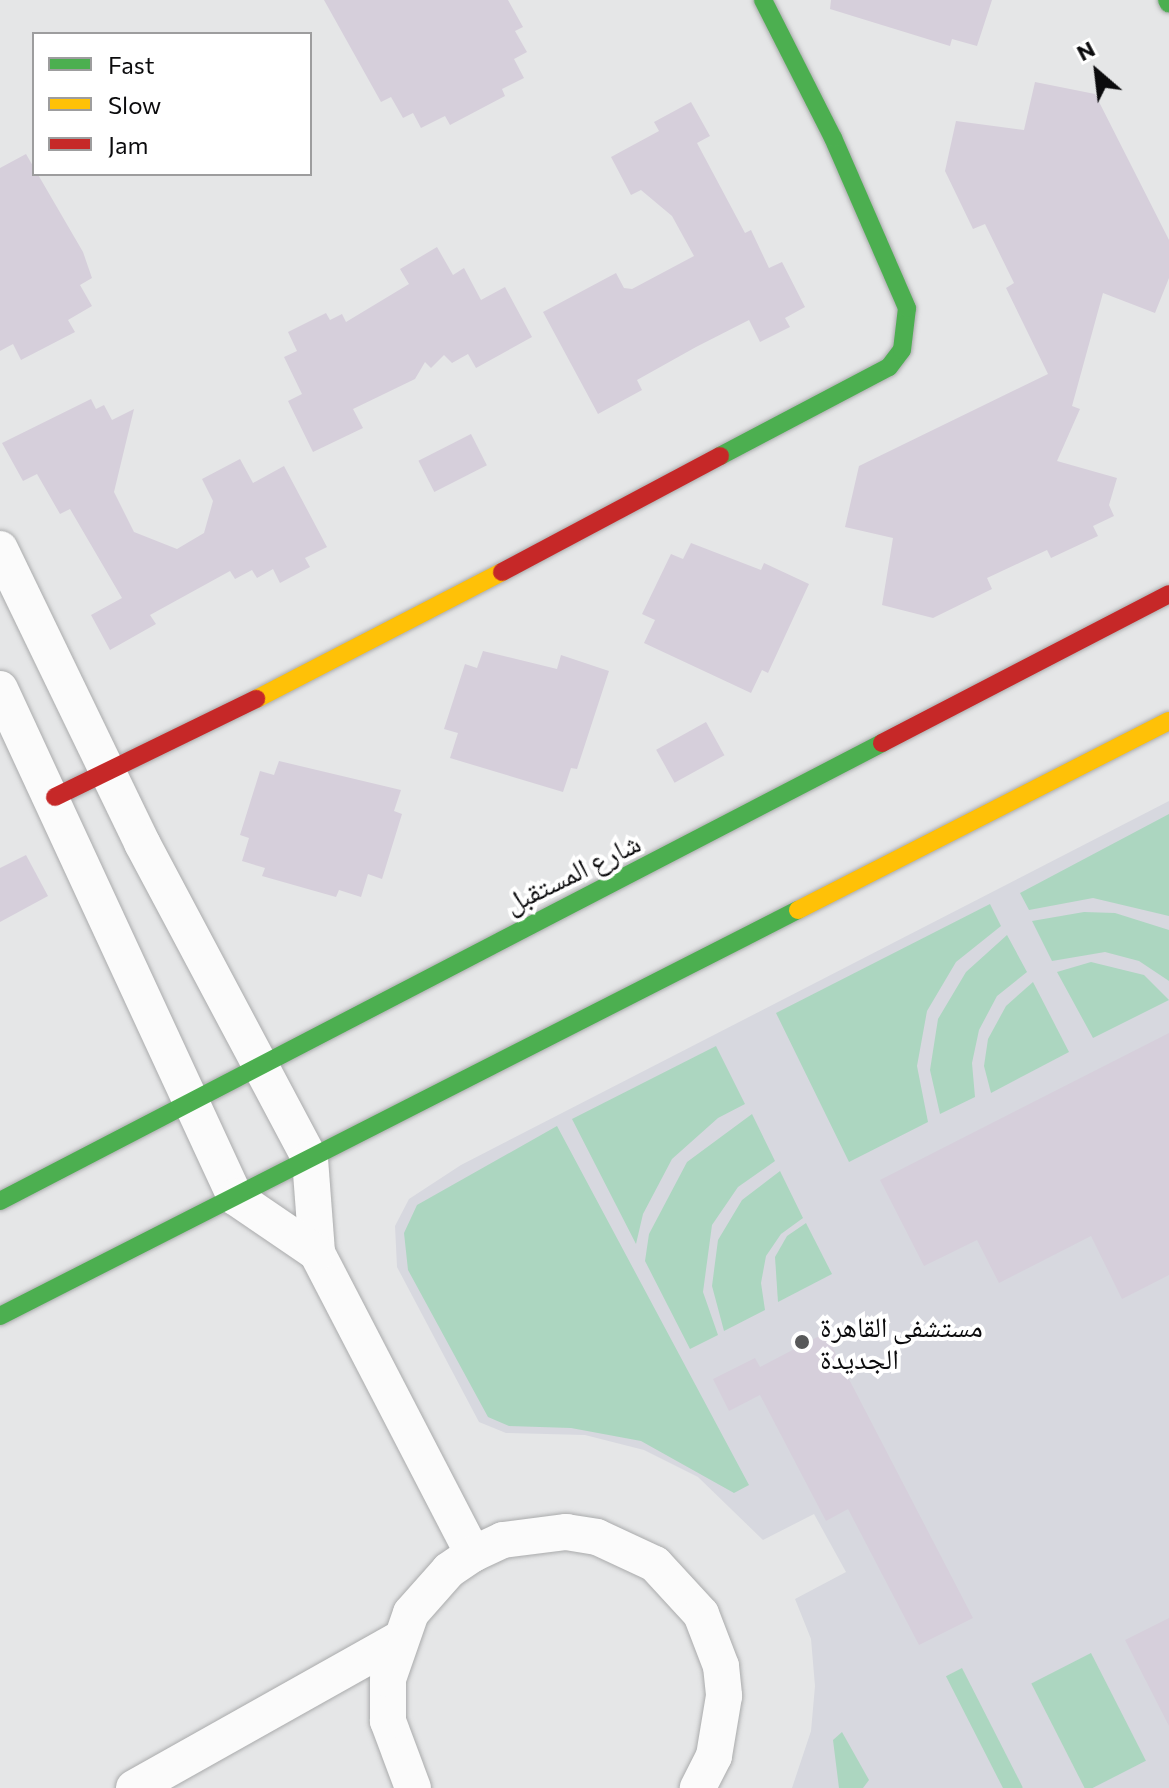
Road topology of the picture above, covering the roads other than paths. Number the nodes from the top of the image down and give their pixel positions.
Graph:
1 (763, 0) edge
2 (0, 549) edge
3 (1169, 594) edge
4 (0, 689) edge
5 (1169, 721) edge
6 (107, 773) junction
7 (55, 797) junction
8 (264, 1067) junction
9 (192, 1105) junction
10 (310, 1159) junction
11 (235, 1197) junction
12 (0, 1201) edge
13 (317, 1253) junction
14 (0, 1316) edge
15 (473, 1554) junction
16 (399, 1639) junction
17 (134, 1788) edge
18 (413, 1788) edge
19 (698, 1788) edge

1 - 6 street
2 - 6 street
3 - 8 street, شارع المستقبل
4 - 7 street
5 - 10 street
6 - 7 street
6 - 8 street
7 - 9 street
8 - 9 street, شارع المستقبل
8 - 10 street
9 - 11 street
9 - 12 street, شارع المستقبل
10 - 11 street
10 - 13 street
11 - 13 street
11 - 14 street
13 - 15 street
15 - 16 street
15 - 19 street
16 - 17 street
16 - 18 street

